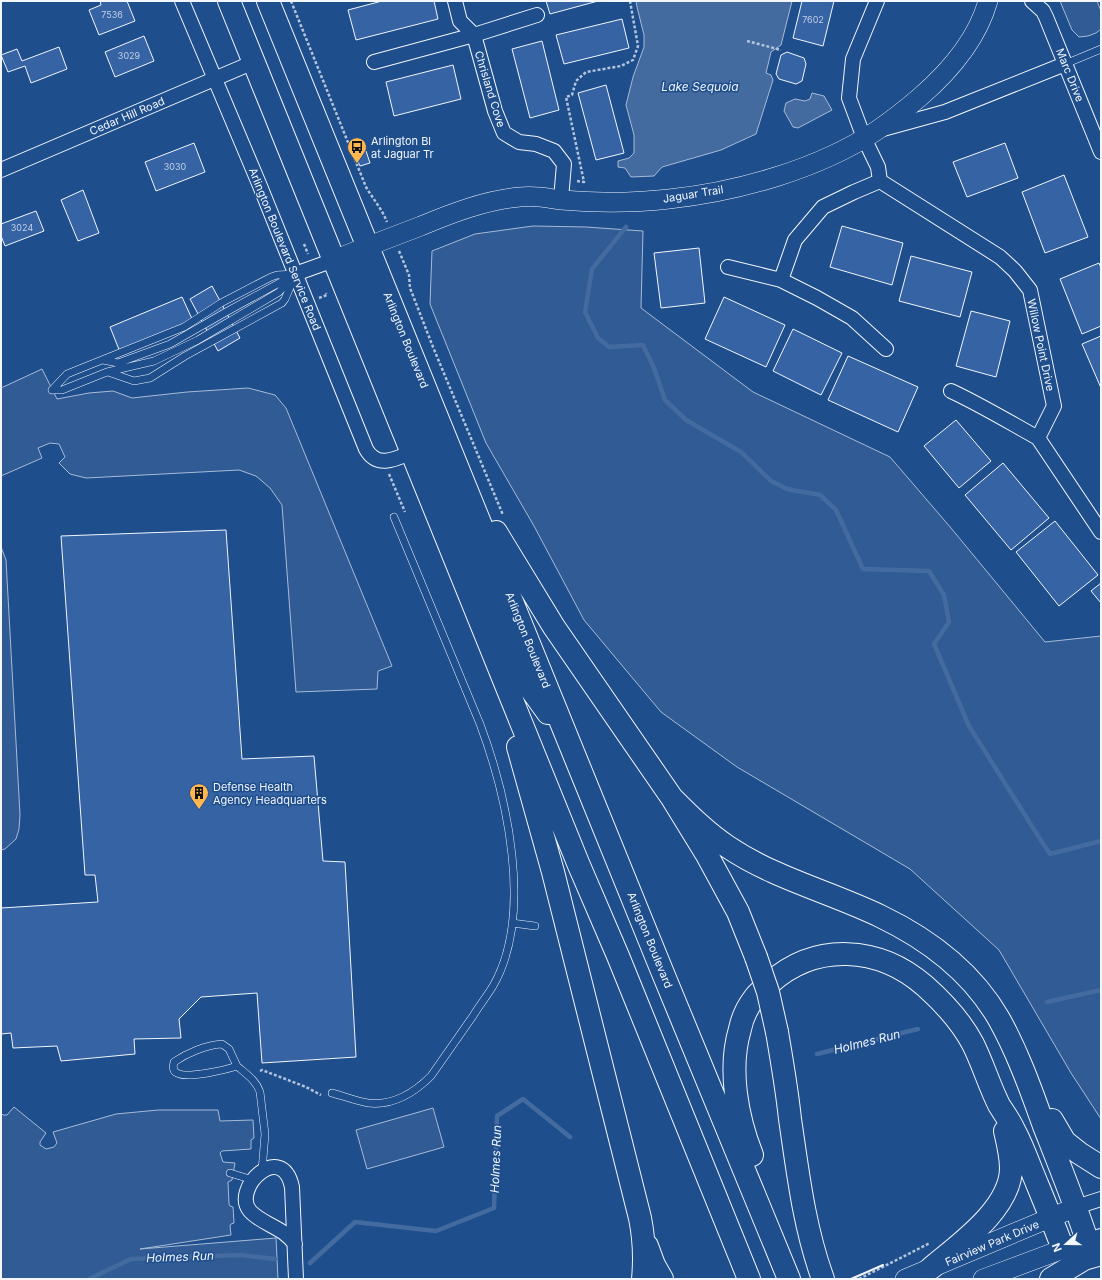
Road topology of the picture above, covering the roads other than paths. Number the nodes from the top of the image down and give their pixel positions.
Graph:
1 (182, 1) edge
2 (229, 1) edge
3 (268, 1) edge
4 (455, 1) edge
5 (877, 1) edge
6 (988, 1) edge
7 (1032, 1) edge
8 (537, 15) dead end
9 (474, 35) junction
10 (1101, 49) edge
11 (254, 62) junction
12 (374, 62) dead end
13 (1065, 64) junction
14 (215, 78) junction
15 (870, 135) junction
16 (1101, 152) edge
17 (1, 170) edge
18 (880, 182) junction
19 (561, 200) junction
20 (368, 246) junction
21 (334, 260) junction
22 (728, 267) dead end
23 (295, 274) junction
24 (781, 280) junction
25 (886, 349) dead end
26 (107, 372) junction
27 (951, 390) dead end
28 (444, 435) junction
29 (1038, 438) junction
30 (412, 452) junction
31 (394, 517) dead end
32 (1101, 532) edge
33 (491, 647) junction
34 (571, 747) junction
35 (672, 798) junction
36 (512, 923) junction
37 (535, 926) dead end
38 (237, 1066) junction
39 (1026, 1078) junction
40 (332, 1093) dead end
41 (999, 1105) junction
42 (1101, 1167) edge
43 (230, 1174) dead end
44 (258, 1175) junction
45 (1101, 1199) edge
46 (1076, 1207) junction
47 (1051, 1217) junction
48 (644, 1238) junction
49 (1096, 1243) edge
50 (295, 1244) junction
51 (1063, 1249) junction
52 (930, 1269) junction
53 (296, 1279) edge
54 (643, 1279) edge
55 (662, 1279) edge
56 (748, 1279) edge
57 (789, 1279) edge
58 (793, 1279) edge
59 (823, 1279) edge
60 (906, 1279) edge
61 (983, 1279) edge
62 (1051, 1279) edge

1 - 14 street, Arlington Boulevard Service Road
2 - 11 highway
3 - 20 highway, Arlington Boulevard
4 - 9 street, Chrisland Cove
5 - 15 street
6 - 15 street, Jaguar Trail
7 - 13 street, Marc Drive
8 - 9 street, Chrisland Cove
9 - 12 street, Chrisland Cove
9 - 19 street, Chrisland Cove
10 - 13 lane
11 - 14 street, Cedar Hill Road
11 - 21 highway
13 - 15 street
13 - 16 street, Marc Drive
14 - 17 street, Cedar Hill Road
14 - 23 street, Arlington Boulevard Service Road
15 - 18 street
15 - 19 street, Jaguar Trail
18 - 24 street
18 - 29 street, Willow Point Drive
19 - 20 street, Jaguar Trail
20 - 21 street, Jaguar Trail
20 - 28 highway, Arlington Boulevard
21 - 23 street
21 - 30 highway
21 - 34 highway
22 - 24 street
23 - 26 lane
23 - 26 lane
23 - 26 lane
23 - 30 street, Arlington Boulevard Service Road
24 - 25 street
27 - 29 street
28 - 34 highway, Arlington Boulevard
28 - 35 highway
29 - 32 street
30 - 33 highway
31 - 36 lane
33 - 48 highway
33 - 56 highway
34 - 57 highway, Arlington Boulevard
35 - 39 highway
35 - 59 highway, bridge
36 - 37 lane
36 - 40 lane
38 - 38 lane
38 - 44 lane
39 - 42 highway
39 - 46 highway
41 - 47 highway
41 - 52 highway
41 - 58 highway
43 - 44 lane
44 - 50 street
44 - 50 street
45 - 46 street, Fairview Park Drive
46 - 47 street, Fairview Park Drive
46 - 49 highway
47 - 51 highway
47 - 52 street, Fairview Park Drive
48 - 54 highway
48 - 55 highway
49 - 51 street
49 - 62 highway
50 - 53 street
51 - 61 street
52 - 60 street, Fairview Park Drive

